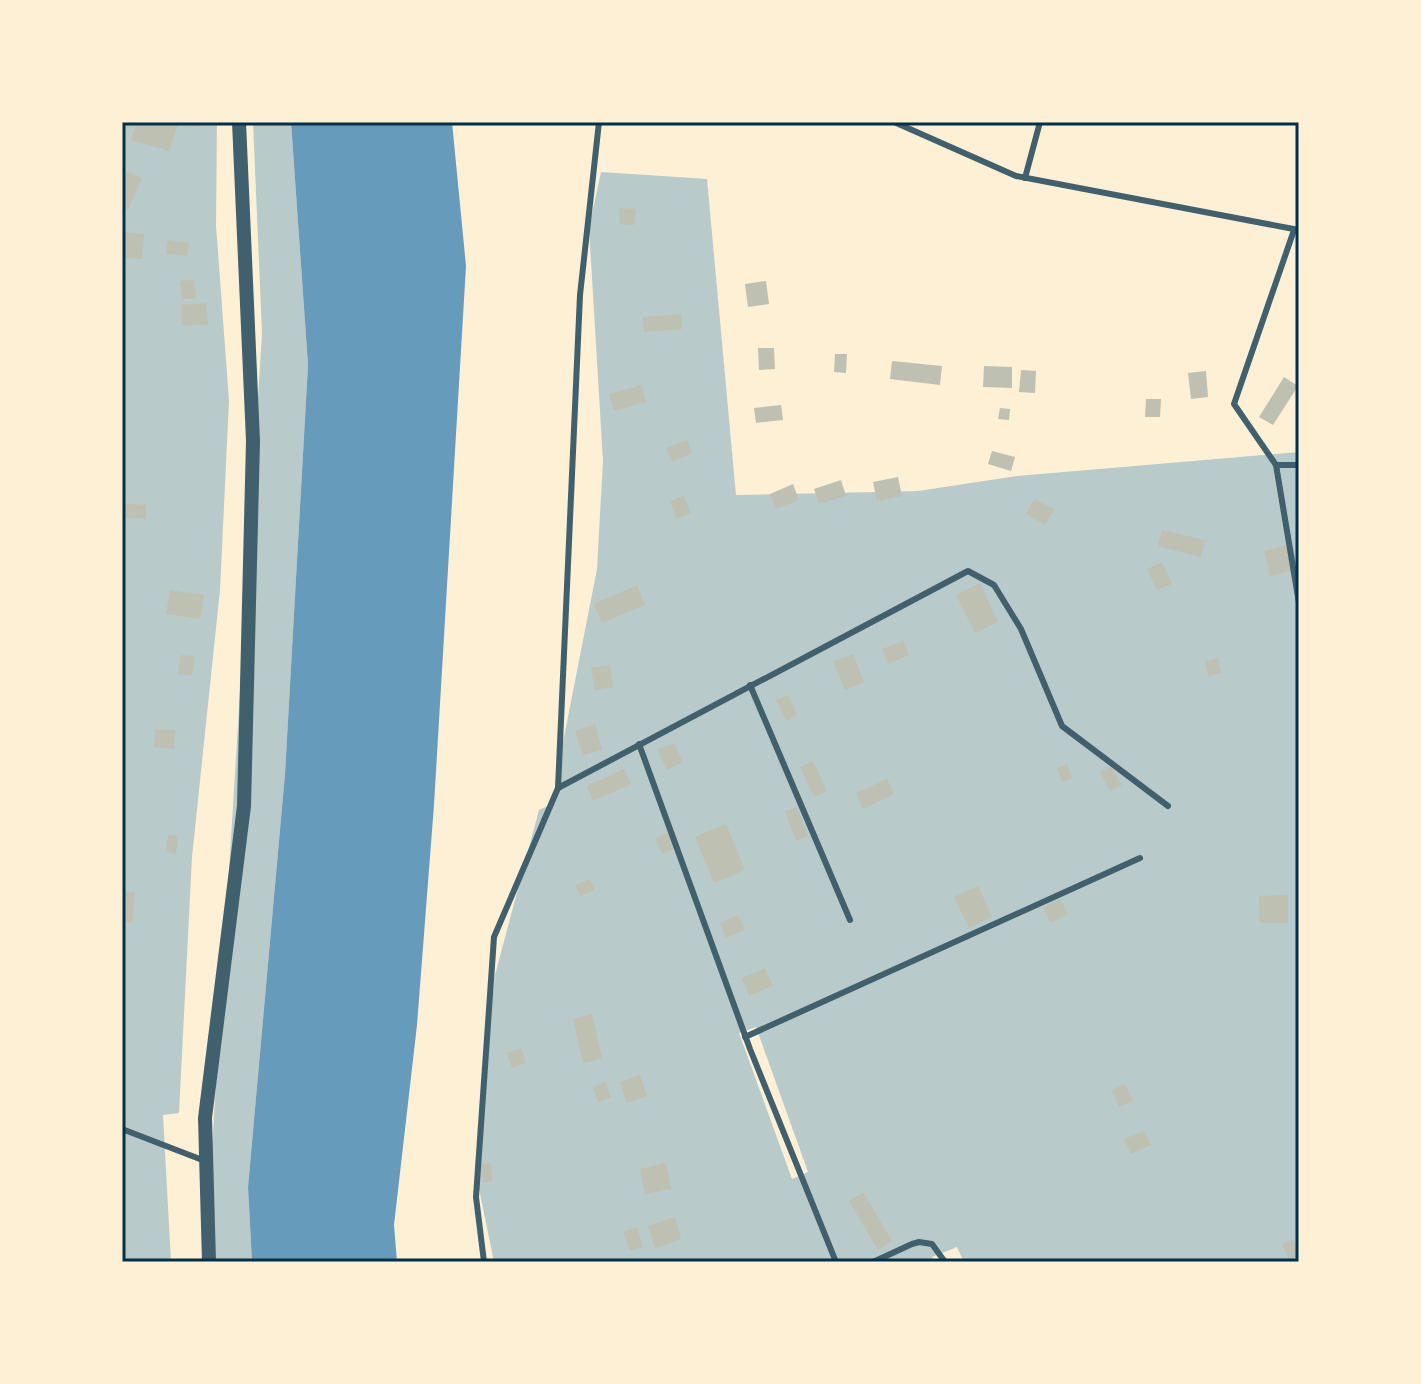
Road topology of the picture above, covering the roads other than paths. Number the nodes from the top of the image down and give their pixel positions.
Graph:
1 (239, 122) edge
2 (599, 122) edge
3 (894, 122) edge
4 (1040, 122) edge
5 (1025, 178) junction
6 (1297, 230) edge
7 (1276, 465) junction
8 (1299, 465) edge
9 (1299, 603) edge
10 (750, 685) junction
11 (639, 744) junction
12 (558, 788) junction
13 (1168, 806) dead end
14 (1140, 858) dead end
15 (850, 920) dead end
16 (745, 1037) junction
17 (122, 1129) edge
18 (206, 1161) junction
19 (209, 1262) edge
20 (484, 1262) edge
21 (836, 1262) edge
22 (873, 1262) edge
23 (945, 1262) edge

1 - 18 street
2 - 12 lane
3 - 5 lane
4 - 5 lane
5 - 6 lane
6 - 7 lane
7 - 8 lane
7 - 9 lane
10 - 11 lane
10 - 13 lane
10 - 15 lane
11 - 12 lane
11 - 16 lane
12 - 20 lane
14 - 16 lane
16 - 21 lane
17 - 18 lane
18 - 19 street
22 - 23 lane

